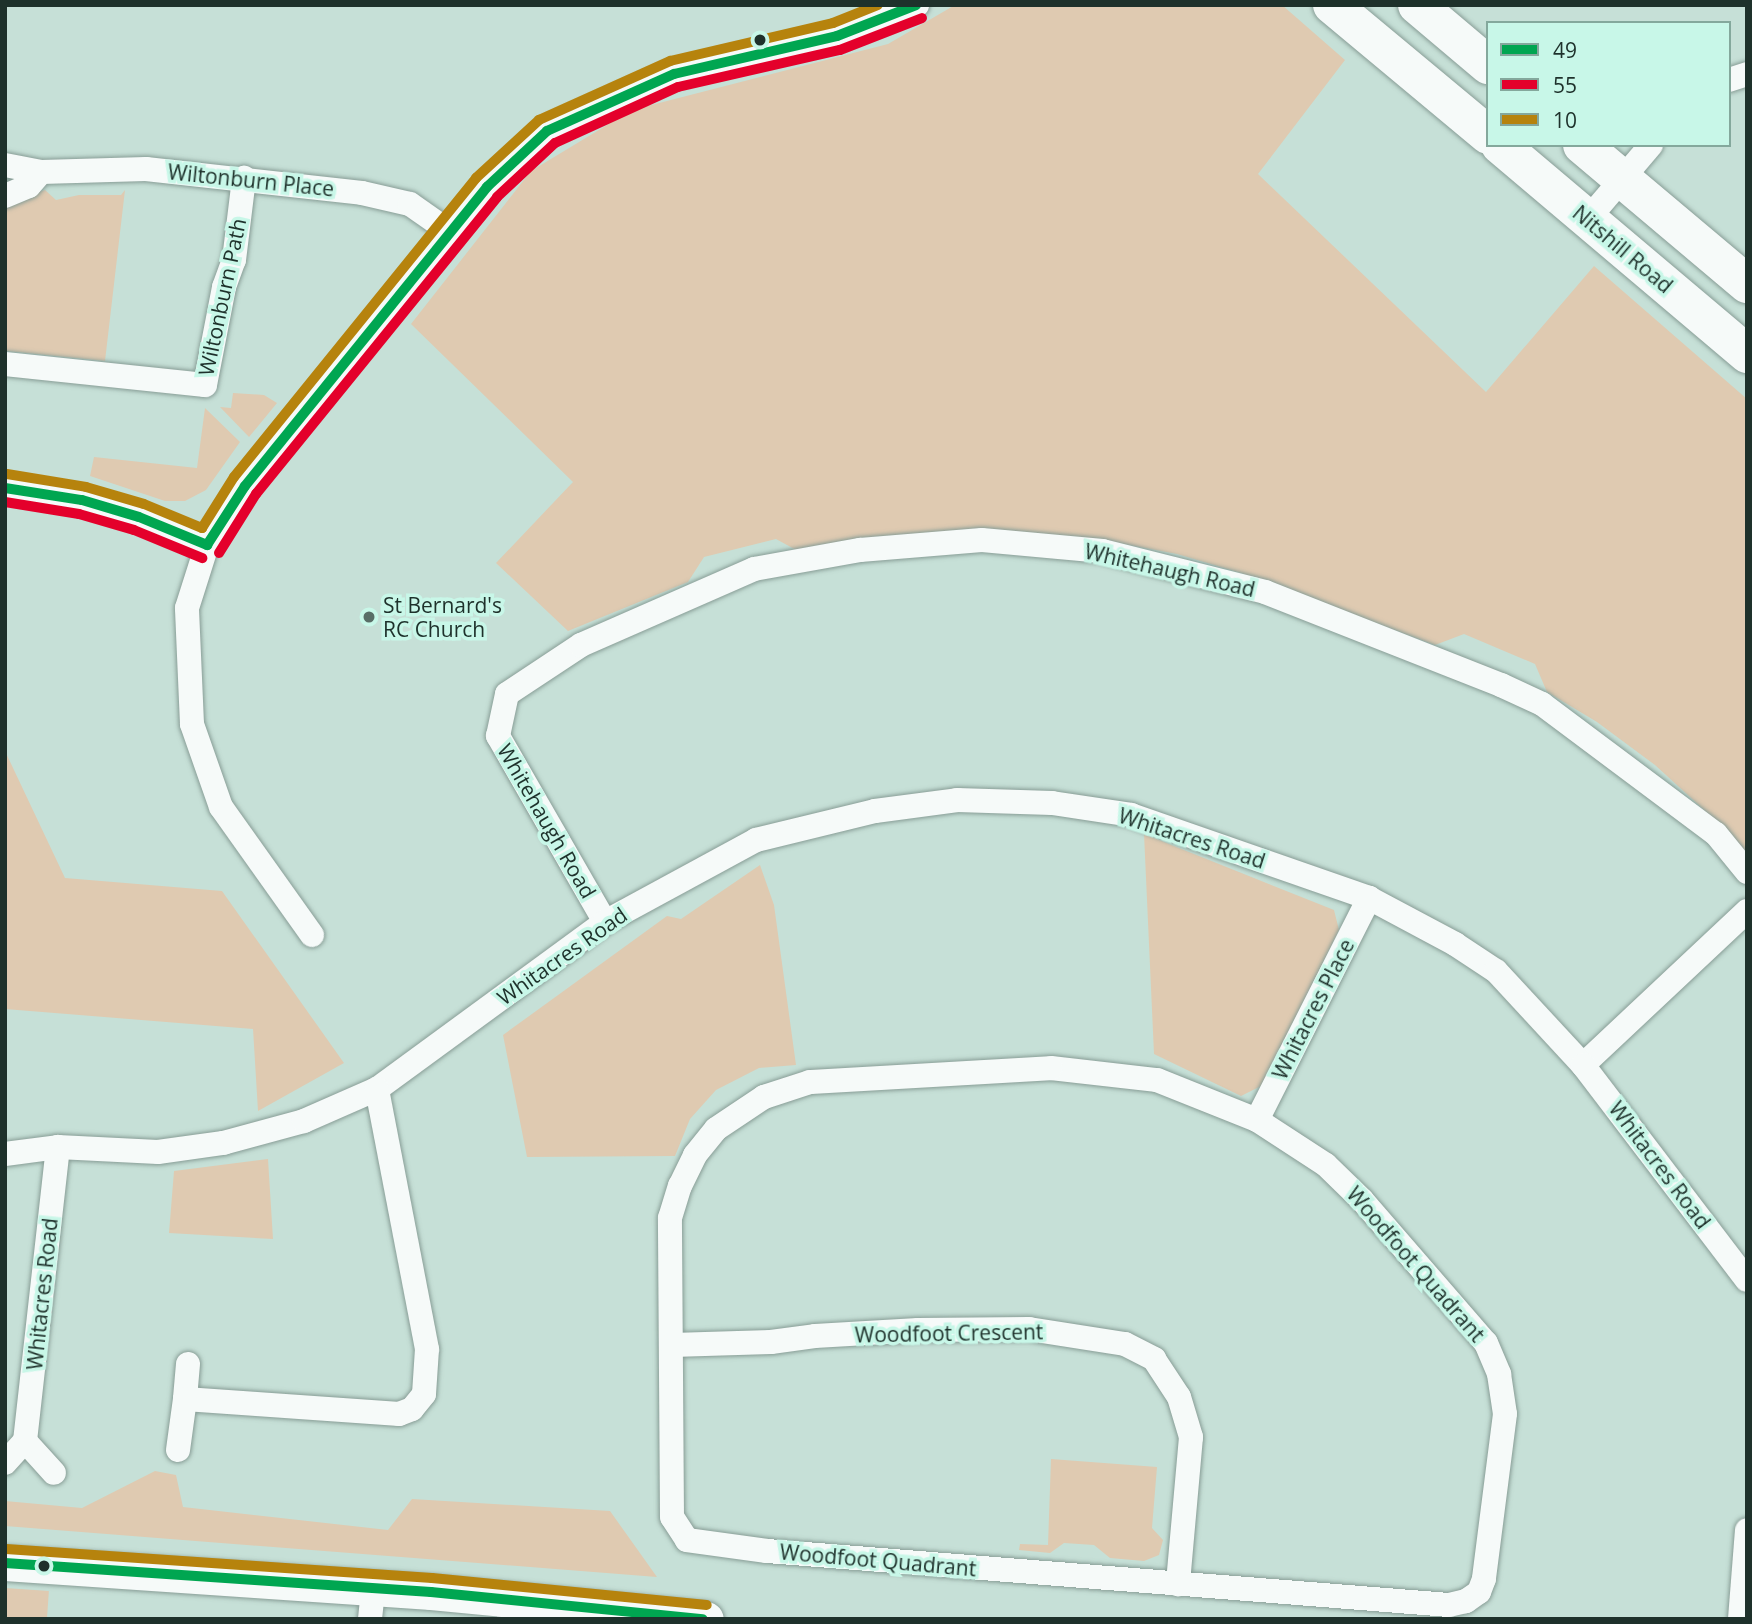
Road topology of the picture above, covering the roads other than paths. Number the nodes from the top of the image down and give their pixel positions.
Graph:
1 (1332, 5) edge
2 (1416, 5) edge
3 (915, 6) edge
4 (1486, 63) edge
5 (1486, 133) edge
6 (1502, 147) edge
7 (1584, 147) edge
8 (1649, 147) edge
9 (5, 165) edge
10 (41, 172) junction
11 (244, 178) junction
12 (1621, 180) junction
13 (5, 196) edge
14 (1588, 219) junction
15 (450, 232) junction
16 (1747, 284) edge
17 (1747, 354) edge
18 (5, 364) edge
19 (5, 488) edge
20 (207, 545) junction
21 (1747, 872) edge
22 (1369, 898) junction
23 (1747, 911) edge
24 (605, 922) junction
25 (312, 935) dead end
26 (1583, 1065) junction
27 (377, 1089) junction
28 (1257, 1120) junction
29 (58, 1147) junction
30 (5, 1154) edge
31 (1747, 1280) edge
32 (672, 1345) junction
33 (188, 1364) dead end
34 (185, 1399) junction
35 (25, 1441) junction
36 (177, 1450) dead end
37 (5, 1463) edge
38 (54, 1473) dead end
39 (1747, 1530) edge
40 (5, 1563) edge
41 (1178, 1584) junction
42 (372, 1604) edge
43 (706, 1619) edge
44 (1741, 1619) edge

1 - 5 main road
2 - 4 main road
3 - 15 street
6 - 14 main road, Nitshill Road
7 - 12 main road
8 - 12 street
9 - 10 street, Wiltonburn Place
10 - 11 street, Wiltonburn Place
10 - 13 street
11 - 15 street, Wiltonburn Place
11 - 18 street, Wiltonburn Path
12 - 14 street
12 - 16 main road
14 - 17 main road, Nitshill Road
15 - 20 street
19 - 20 street
20 - 25 street
21 - 24 street, Whitehaugh Road
22 - 24 street, Whitacres Road
22 - 26 street, Whitacres Road
22 - 28 street, Whitacres Place
23 - 26 street
24 - 27 street, Whitacres Road
26 - 31 street, Whitacres Road
27 - 29 street, Whitacres Road
27 - 34 street
28 - 32 street, Woodfoot Quadrant
28 - 41 street, Woodfoot Quadrant
29 - 30 street, Whitacres Road
29 - 35 street, Whitacres Road
32 - 41 street, Woodfoot Quadrant
32 - 41 street, Woodfoot Crescent
33 - 34 street
34 - 36 street
35 - 37 street
35 - 38 street
39 - 44 street
40 - 42 main road
42 - 43 main road

